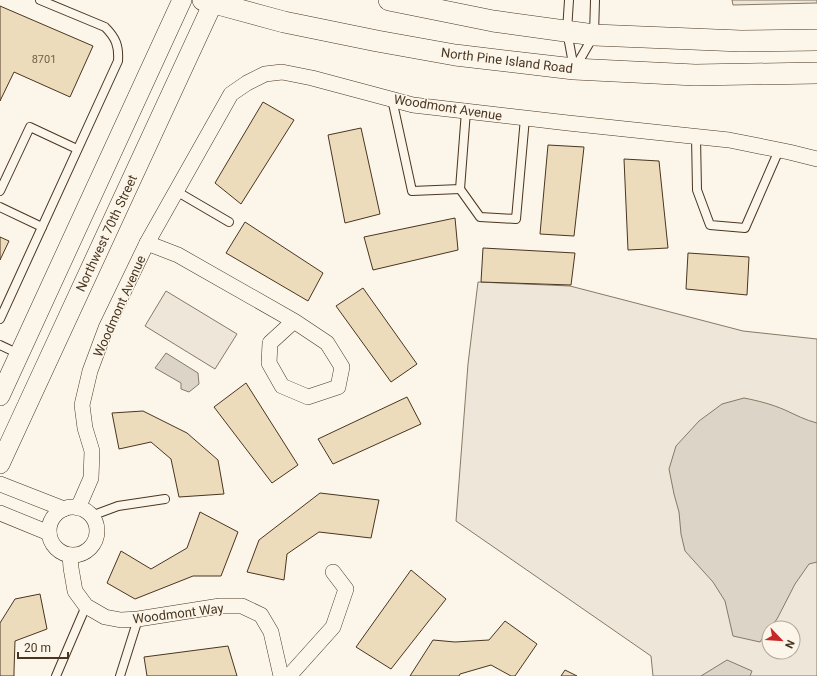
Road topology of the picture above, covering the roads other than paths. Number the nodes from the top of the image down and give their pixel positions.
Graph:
1 (40, 0) edge
2 (182, 0) edge
3 (389, 0) edge
4 (569, 0) edge
5 (595, 0) edge
6 (208, 1) edge
7 (567, 31) junction
8 (594, 35) junction
9 (817, 40) edge
10 (574, 68) junction
11 (817, 73) edge
12 (392, 99) junction
13 (466, 111) junction
14 (525, 118) junction
15 (126, 122) junction
16 (152, 133) junction
17 (696, 136) junction
18 (77, 149) junction
19 (779, 150) junction
20 (817, 158) edge
21 (460, 189) junction
22 (0, 191) edge
23 (176, 191) junction
24 (0, 207) edge
25 (229, 222) dead end
26 (80, 223) junction
27 (42, 227) junction
28 (105, 235) junction
29 (147, 243) junction
30 (0, 319) edge
31 (294, 321) junction
32 (0, 346) edge
33 (20, 354) junction
34 (0, 396) edge
35 (0, 464) edge
36 (0, 484) edge
37 (165, 499) dead end
38 (78, 511) junction
39 (0, 513) edge
40 (49, 533) junction
41 (70, 555) junction
42 (333, 572) dead end
43 (86, 606) junction
44 (138, 619) junction
45 (56, 676) edge
46 (120, 676) edge
47 (281, 676) edge
48 (289, 676) edge

1 - 18 lane
2 - 15 street
3 - 7 main road
4 - 7 lane
5 - 8 lane
6 - 10 main road, North Pine Island Road
6 - 16 street, Northwest 70th Street
7 - 8 main road
7 - 10 lane
8 - 9 main road
8 - 10 lane
10 - 11 main road, North Pine Island Road
12 - 13 street, Woodmont Avenue
12 - 21 lane
12 - 23 street, Woodmont Avenue
13 - 14 street, Woodmont Avenue
13 - 21 lane
14 - 17 street, Woodmont Avenue
14 - 21 lane
15 - 16 street
15 - 26 street
16 - 28 street, Northwest 70th Street
17 - 19 street, Woodmont Avenue
17 - 19 lane
18 - 22 lane
18 - 27 lane
19 - 20 street, Woodmont Avenue
23 - 25 lane
23 - 29 street, Woodmont Avenue
24 - 27 lane
26 - 28 street
26 - 33 street
27 - 30 lane
28 - 35 street, Northwest 70th Street
29 - 31 street, Woodmont Avenue
29 - 38 street, Woodmont Avenue
31 - 31 street, Woodmont Avenue
32 - 33 lane
33 - 34 street
36 - 38 street
37 - 38 lane
38 - 40 street
38 - 41 street
39 - 40 street
40 - 41 street
41 - 43 street, Woodmont Way
42 - 48 street
43 - 44 street, Woodmont Way
43 - 45 lane
44 - 46 lane
44 - 47 street, Woodmont Way

